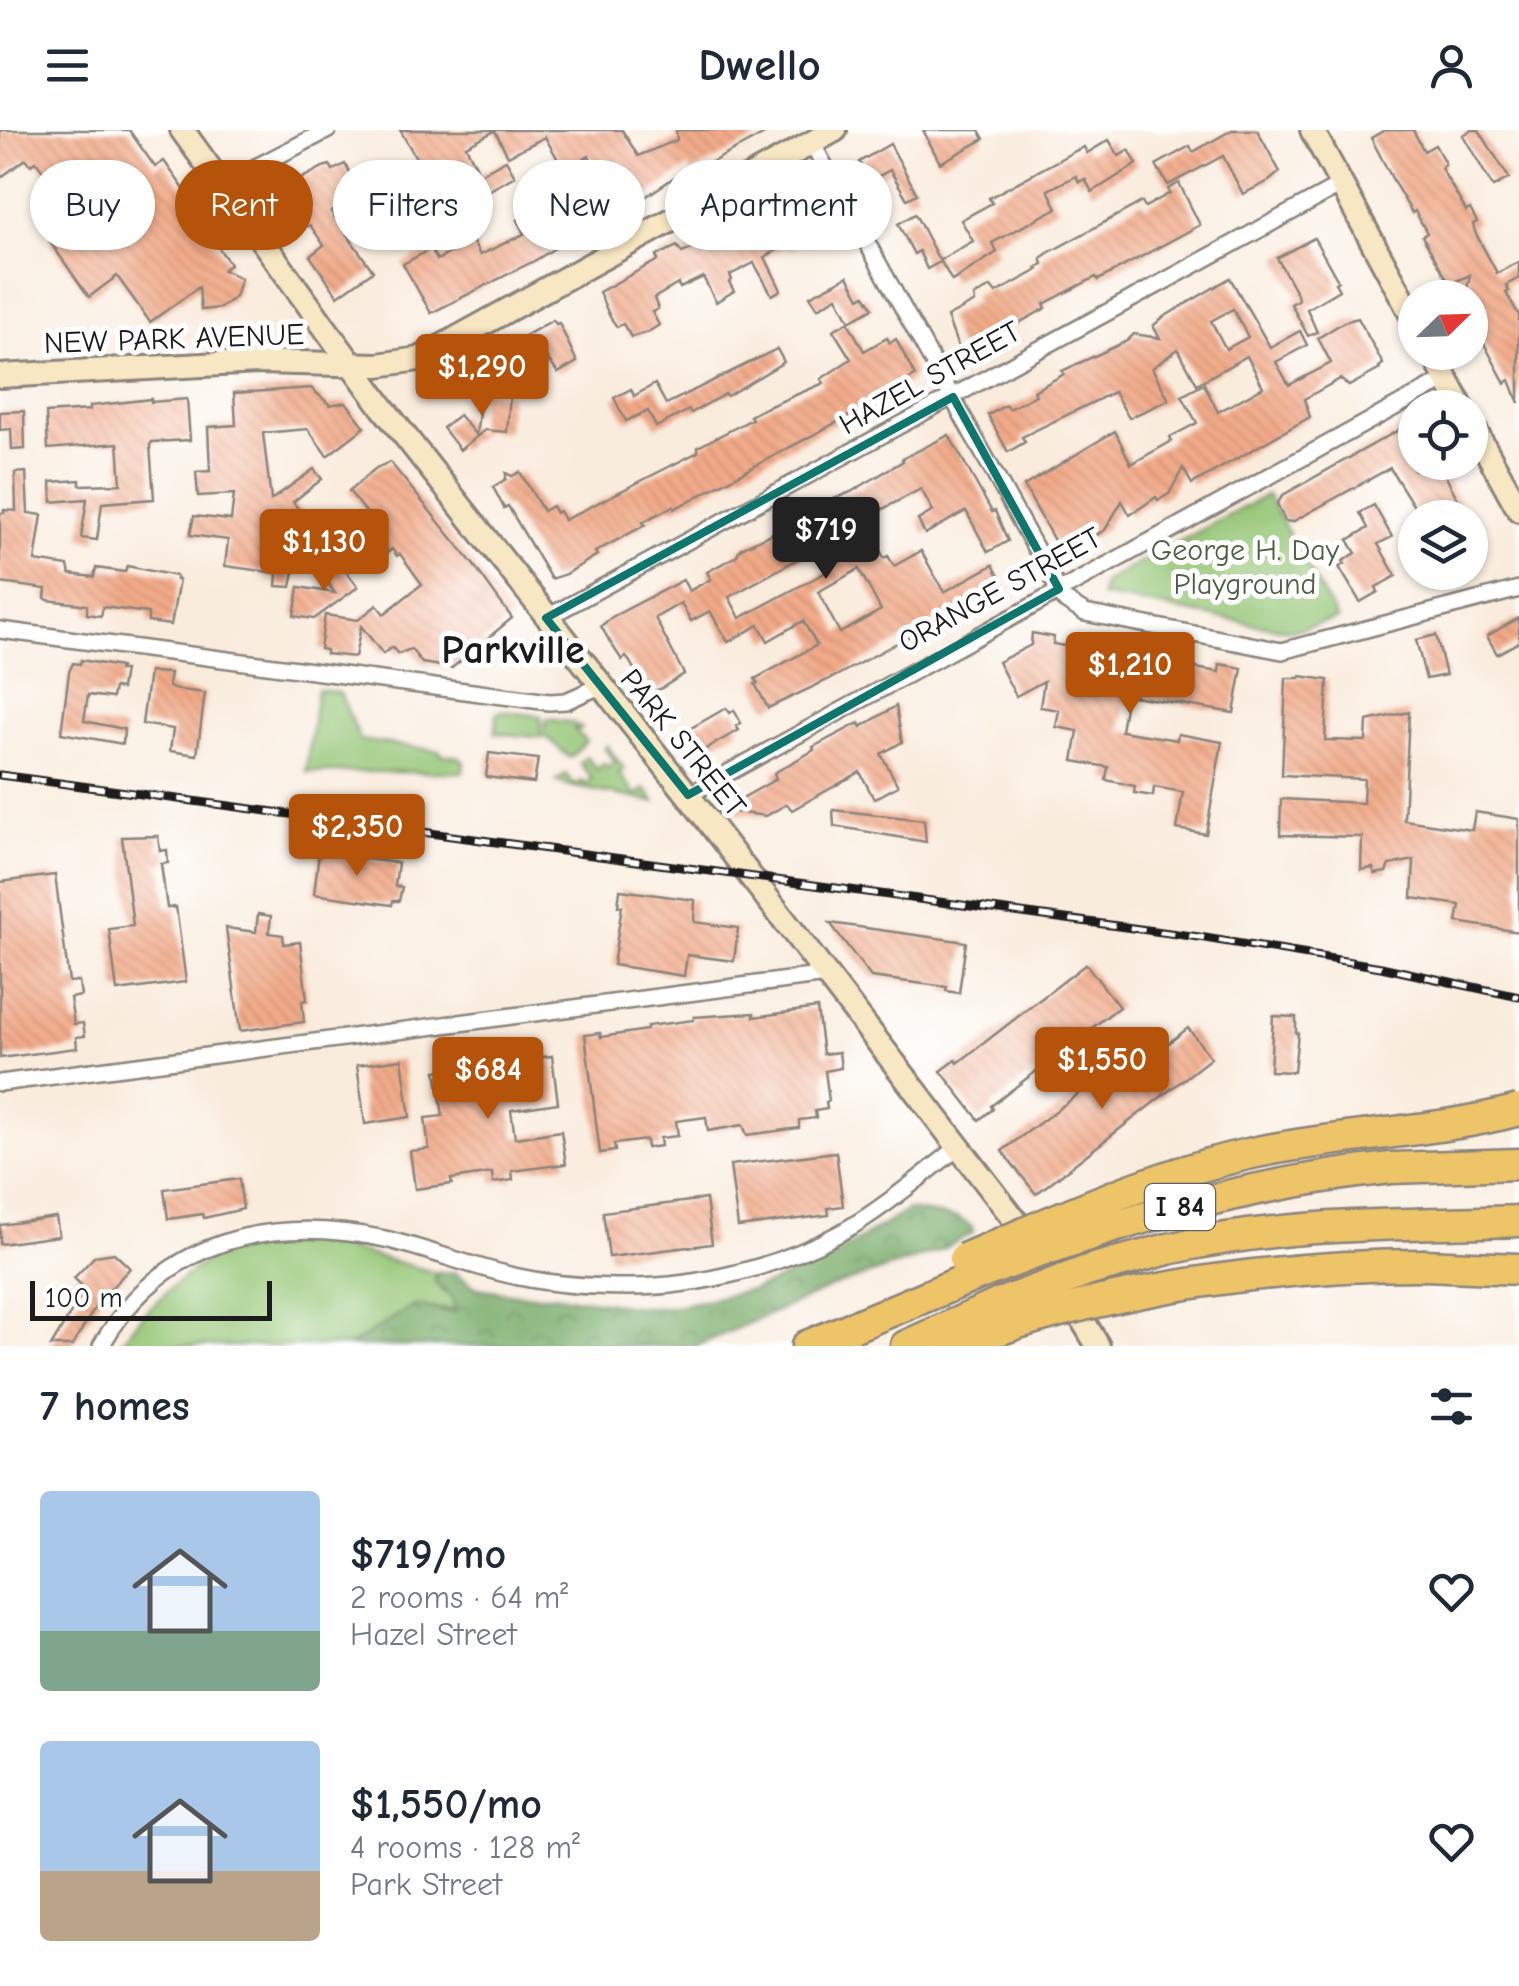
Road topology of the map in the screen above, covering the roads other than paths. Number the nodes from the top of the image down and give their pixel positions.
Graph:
1 (182, 130) edge
2 (328, 130) edge
3 (835, 130) edge
4 (1312, 130) edge
5 (812, 142) junction
6 (203, 160) edge
7 (270, 160) edge
8 (1341, 185) junction
9 (268, 250) edge
10 (1398, 290) edge
11 (351, 364) junction
12 (1442, 370) edge
13 (0, 376) edge
14 (1446, 378) junction
15 (1452, 390) edge
16 (953, 397) junction
17 (1488, 454) edge
18 (1519, 510) edge
19 (1519, 588) edge
20 (1059, 589) junction
21 (546, 618) junction
22 (0, 630) edge
23 (600, 686) junction
24 (688, 795) junction
25 (826, 975) junction
26 (0, 1083) edge
27 (1519, 1110) edge
28 (959, 1147) junction
29 (1519, 1164) edge
30 (1519, 1222) edge
31 (971, 1267) junction
32 (1519, 1269) edge
33 (1007, 1314) junction
34 (101, 1346) edge
35 (807, 1346) edge
36 (906, 1346) edge
37 (955, 1346) edge
38 (1098, 1346) edge

1 - 6 main road, PARK STREET
2 - 7 street
3 - 5 main road, NEW PARK AVENUE
4 - 8 main road
5 - 11 main road, NEW PARK AVENUE
5 - 16 street
8 - 10 main road
8 - 16 street, HAZEL STREET
9 - 11 main road, PARK STREET
11 - 13 main road, NEW PARK AVENUE
11 - 21 main road, PARK STREET
12 - 14 main road
14 - 15 main road
14 - 20 street, ORANGE STREET
16 - 20 street
16 - 21 street, HAZEL STREET
17 - 18 main road
19 - 20 street
20 - 24 street, ORANGE STREET
21 - 23 main road, PARK STREET
22 - 23 street
23 - 24 main road, PARK STREET
24 - 25 main road, PARK STREET
25 - 26 street
25 - 28 main road, PARK STREET
27 - 31 highway, bridge
28 - 34 street
28 - 38 main road, PARK STREET
29 - 31 highway, I 84, bridge
30 - 33 highway, bridge
31 - 35 highway, I 84
32 - 33 highway, bridge
33 - 36 highway
33 - 37 highway

